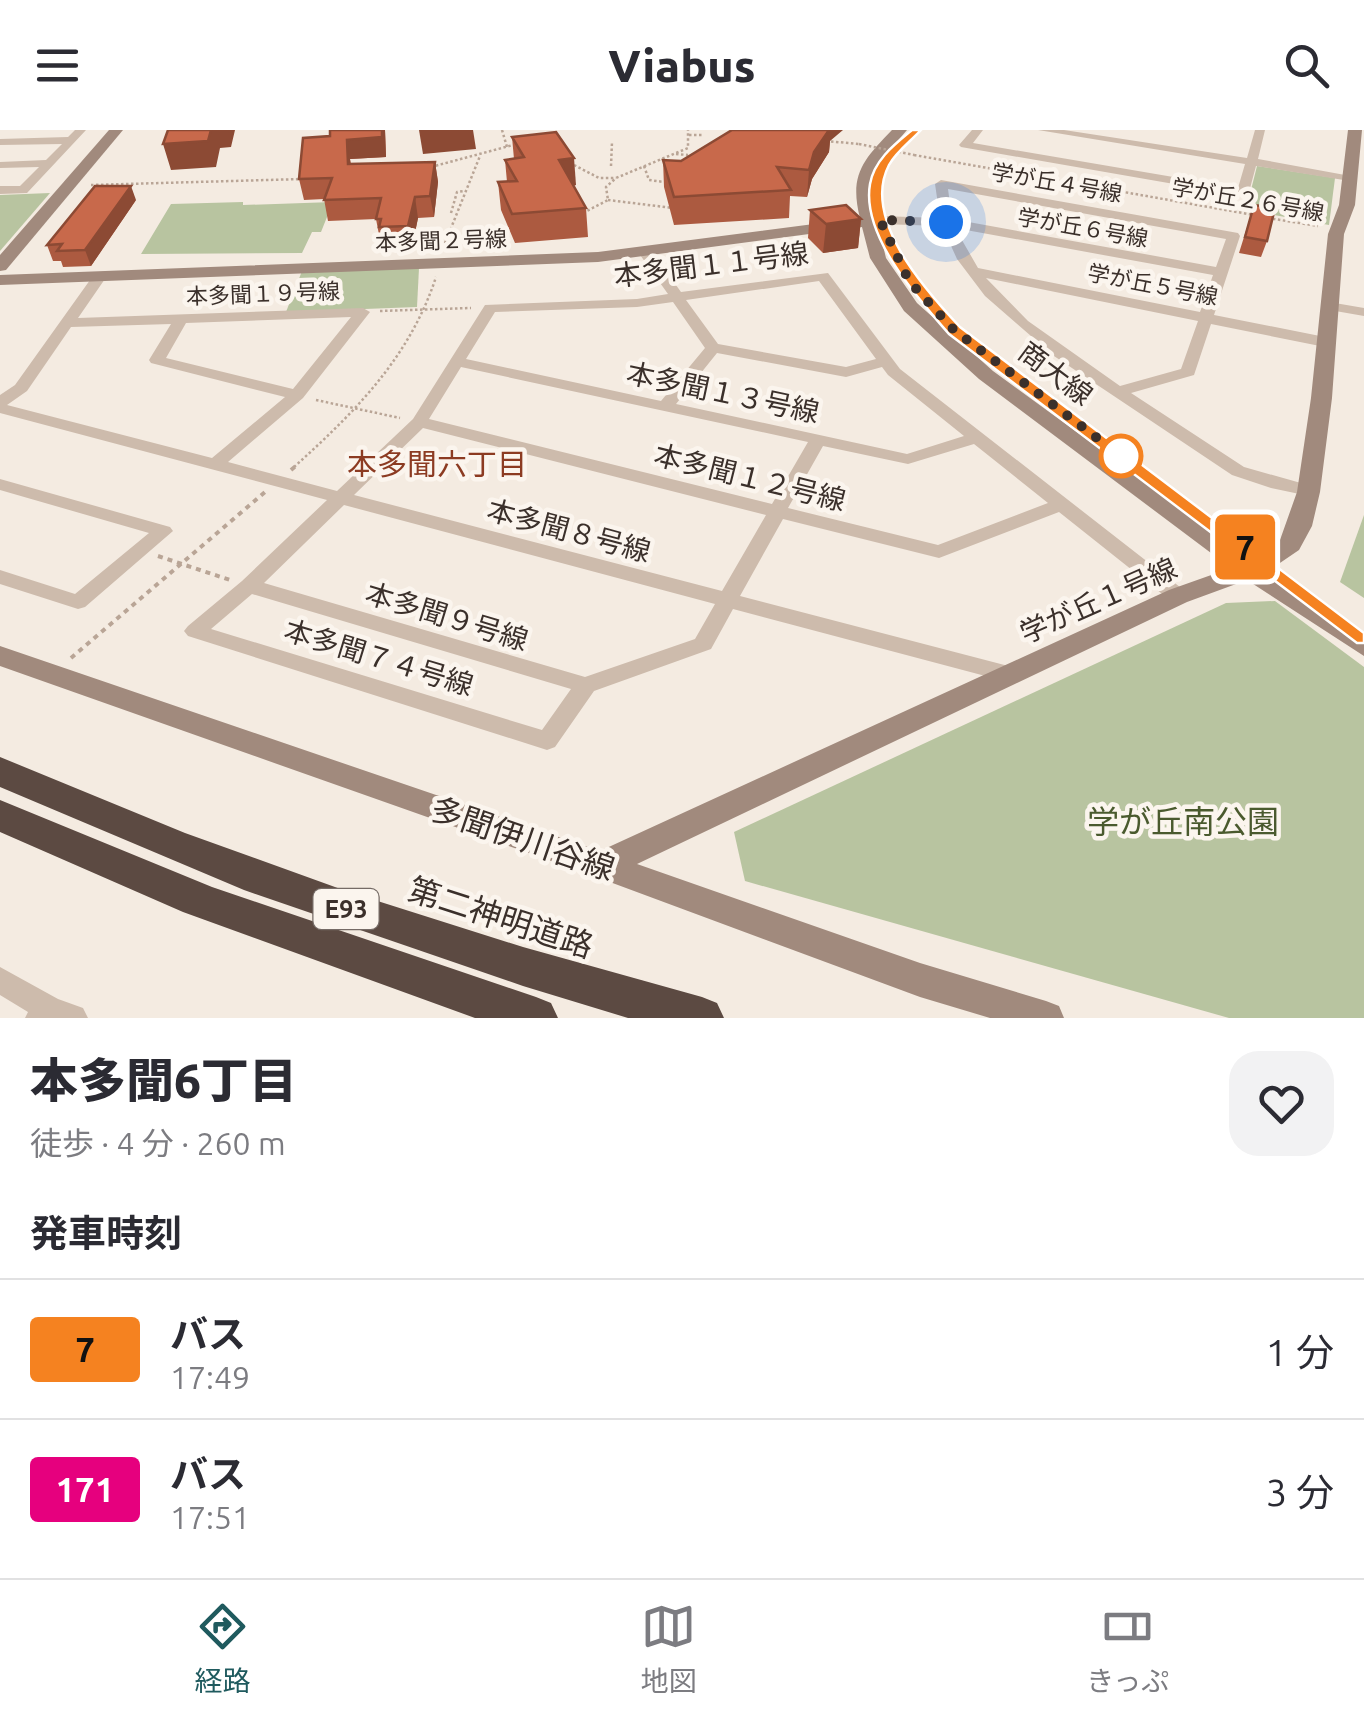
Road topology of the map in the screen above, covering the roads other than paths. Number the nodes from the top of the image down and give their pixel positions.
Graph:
1 (116, 130) edge
2 (900, 130) edge
3 (915, 130) edge
4 (978, 130) edge
5 (1042, 130) edge
6 (1355, 130) edge
7 (1255, 132) edge
8 (76, 135) edge
9 (0, 142) edge
10 (965, 146) junction
11 (1250, 162) junction
12 (48, 163) junction
13 (0, 164) edge
14 (1350, 177) junction
15 (941, 184) junction
16 (0, 190) edge
17 (1243, 192) junction
18 (874, 221) junction
19 (946, 222) junction
20 (1233, 236) junction
21 (645, 252) junction
22 (0, 266) edge
23 (973, 271) junction
24 (1219, 272) junction
25 (100, 276) junction
26 (0, 280) edge
27 (680, 298) junction
28 (1328, 306) junction
29 (1364, 312) edge
30 (1206, 318) junction
31 (180, 319) junction
32 (67, 323) junction
33 (1325, 342) junction
34 (713, 348) junction
35 (455, 361) junction
36 (885, 361) junction
37 (1119, 391) junction
38 (296, 396) junction
39 (0, 405) edge
40 (664, 408) junction
41 (419, 422) junction
42 (978, 438) junction
43 (818, 442) junction
44 (213, 466) junction
45 (0, 484) edge
46 (1309, 491) junction
47 (340, 497) junction
48 (1062, 504) junction
49 (776, 512) junction
50 (1256, 565) junction
51 (0, 577) edge
52 (248, 586) junction
53 (1178, 596) junction
54 (724, 601) junction
55 (1364, 638) edge
56 (1364, 647) edge
57 (0, 656) edge
58 (1008, 674) junction
59 (586, 686) junction
60 (0, 771) edge
61 (0, 815) edge
62 (602, 865) junction
63 (0, 980) edge
64 (54, 1015) edge
65 (536, 1018) edge
66 (702, 1018) edge
67 (1046, 1018) edge

1 - 22 street
2 - 18 street, 商大線
3 - 18 street, 商大線
4 - 10 street
5 - 11 street
6 - 14 street, 学が丘１号線
7 - 11 street
8 - 9 street
8 - 12 street
10 - 15 street
10 - 17 street
11 - 14 street
11 - 17 street
12 - 13 street
12 - 16 street
14 - 28 street, 学が丘１号線
15 - 19 street
15 - 20 street, 学が丘４号線
17 - 20 street
18 - 19 street, 学が丘６号線
18 - 21 street, 本多聞２号線
18 - 50 street, 商大線
19 - 23 street
19 - 24 street, 学が丘６号線
20 - 24 street
21 - 25 street, 本多聞２号線
21 - 27 street
23 - 30 street, 学が丘５号線
23 - 37 street
24 - 30 street
25 - 26 street, 本多聞２号線
25 - 32 street
27 - 34 street
27 - 35 street, 本多聞１１号線
27 - 36 street, 本多聞１１号線
28 - 29 street
28 - 33 street, 学が丘１号線
30 - 33 street, 学が丘５号線
30 - 37 street
31 - 32 street, 本多聞１９号線
31 - 38 street
31 - 38 street, 本多聞１９号線
32 - 39 street
33 - 46 street, 学が丘１号線
34 - 36 street
34 - 40 street
35 - 40 street, 本多聞１３号線
35 - 41 street
36 - 42 street, 本多聞１１号線
37 - 46 street
38 - 44 street, 本多聞１９号線
39 - 44 street, 本多聞８号線
40 - 43 street, 本多聞１３号線
41 - 47 street
41 - 49 street, 本多聞１２号線
42 - 43 street, 本多聞１３号線
42 - 48 street, 本多聞１１号線
43 - 49 street
44 - 47 street, 本多聞８号線
45 - 51 street
46 - 50 street, 学が丘１号線
47 - 52 street
47 - 54 street, 本多聞８号線
48 - 49 street, 本多聞１２号線
48 - 53 street, 本多聞１１号線
49 - 54 street
50 - 53 street, 学が丘１号線
50 - 55 street, 商大線
50 - 56 street, 商大線
52 - 59 street, 本多聞９号線
52 - 59 street, 本多聞７４号線
53 - 58 street, 学が丘１号線
54 - 58 street, 本多聞８号線
54 - 59 street
57 - 62 street, 多聞伊川谷線
58 - 62 street, 学が丘１号線
60 - 66 highway, 第二神明道路 / E93
61 - 65 highway, E93
62 - 67 street, 多聞伊川谷線
63 - 64 street

